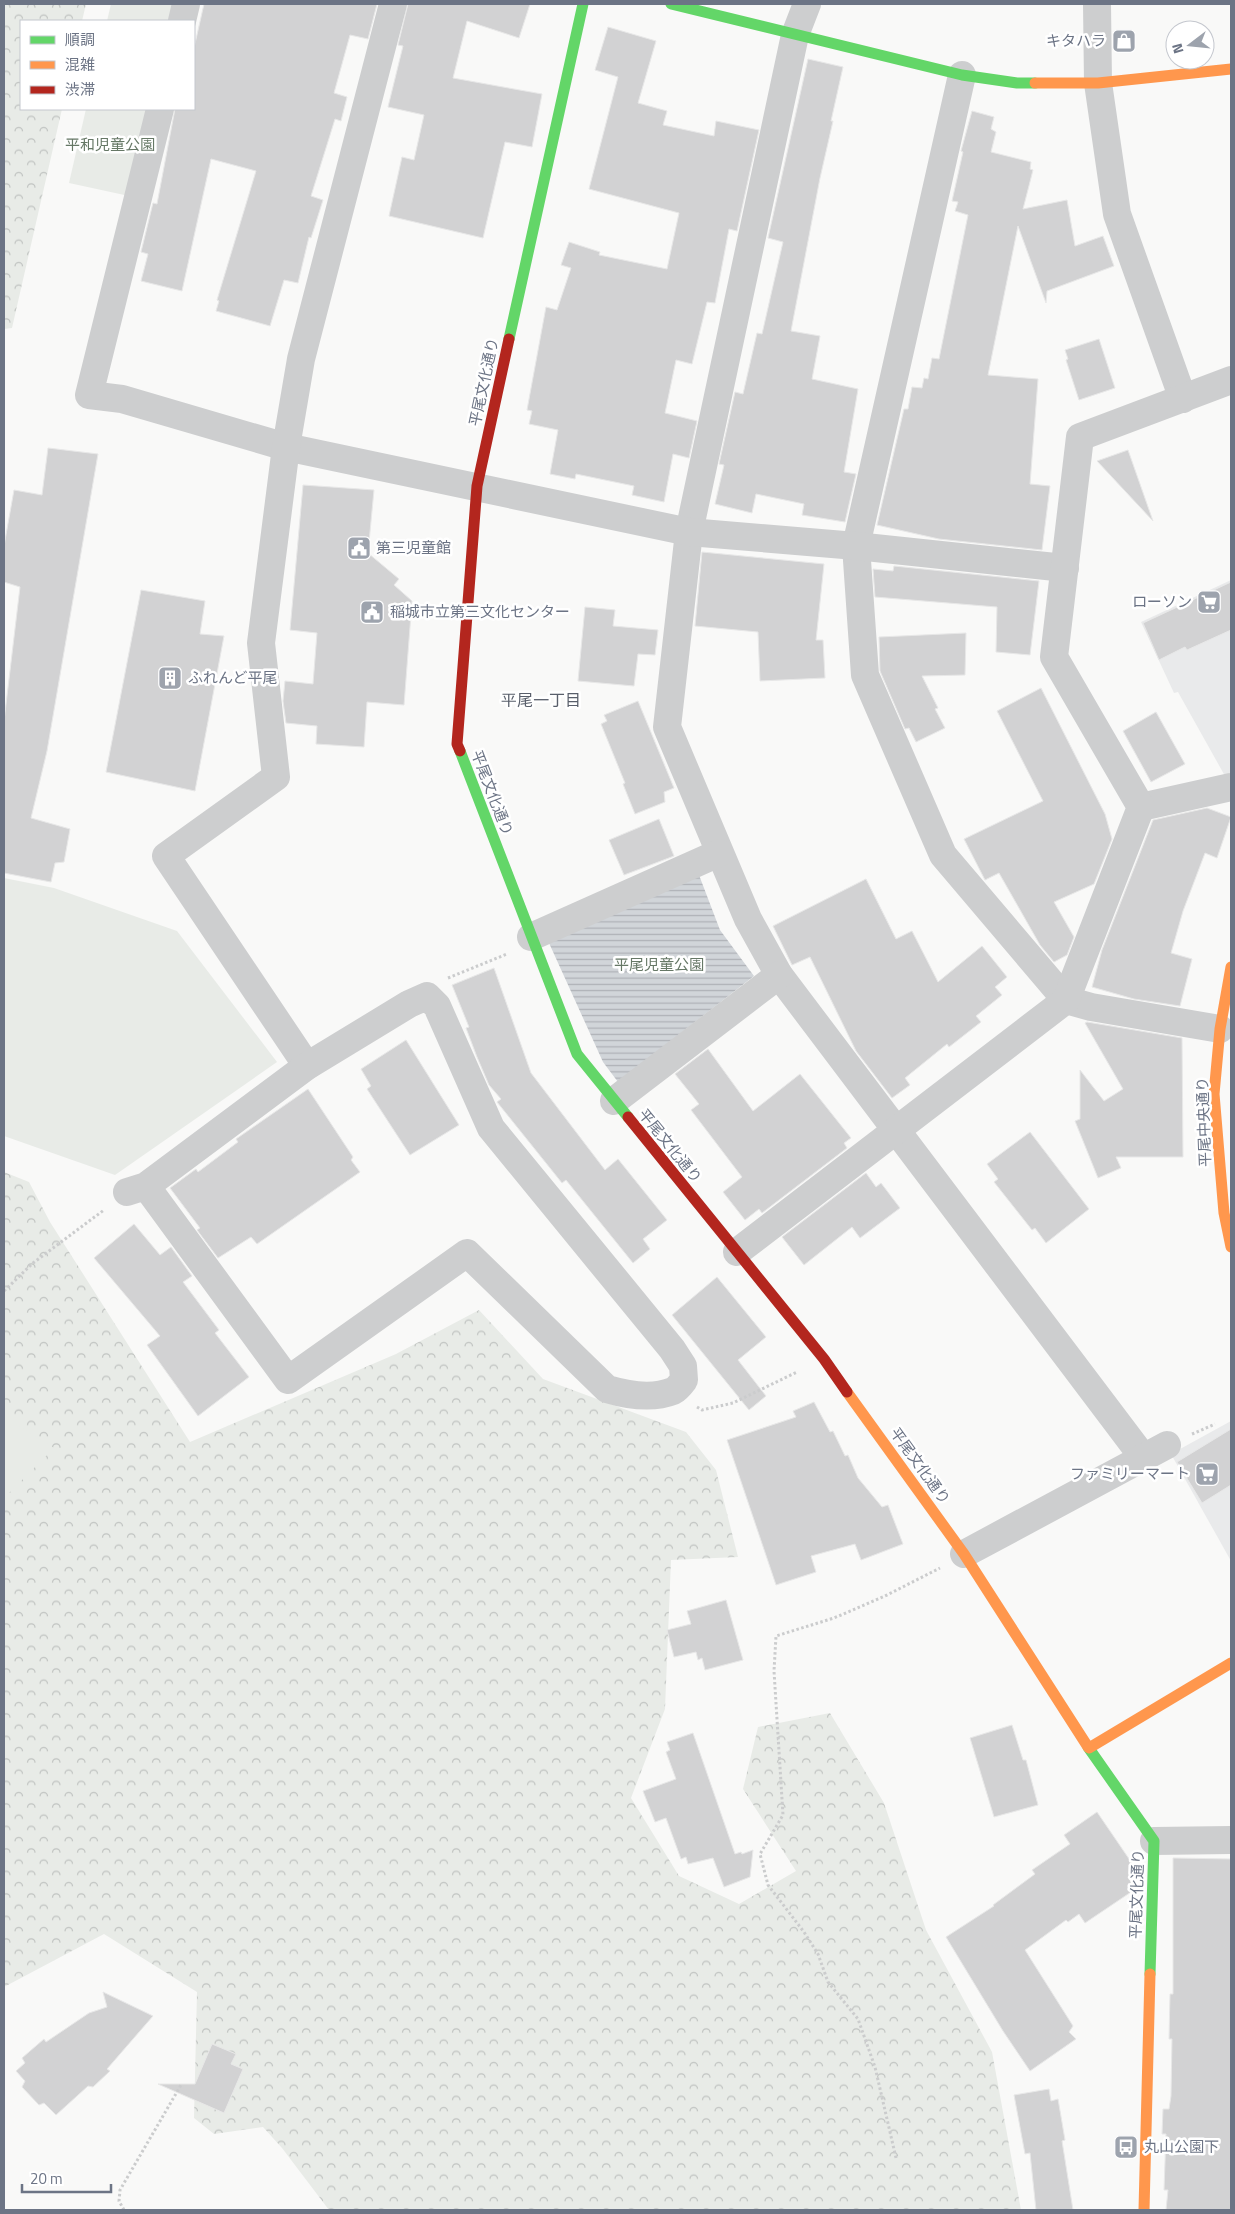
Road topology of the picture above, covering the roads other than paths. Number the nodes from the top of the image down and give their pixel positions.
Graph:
1 (186, 4) edge
2 (393, 4) edge
3 (583, 4) edge
4 (671, 4) edge
5 (806, 4) edge
6 (1097, 4) edge
7 (182, 20) edge
8 (795, 35) junction
9 (1231, 69) edge
10 (962, 75) junction
11 (1098, 83) junction
12 (160, 110) edge
13 (1231, 380) edge
14 (1183, 398) junction
15 (286, 447) junction
16 (477, 486) junction
17 (689, 532) junction
18 (856, 546) junction
19 (1066, 568) junction
20 (1231, 787) edge
21 (1141, 807) junction
22 (719, 853) junction
23 (532, 940) junction
24 (1231, 967) edge
25 (780, 975) junction
26 (1066, 1000) junction
27 (1220, 1029) junction
28 (307, 1066) junction
29 (614, 1101) junction
30 (896, 1132) junction
31 (1226, 1176) edge
32 (1231, 1246) edge
33 (737, 1252) junction
34 (964, 1554) junction
35 (1231, 1663) edge
36 (1089, 1748) junction
37 (1231, 1840) edge
38 (1154, 1841) junction
39 (1144, 2210) edge

1 - 7 street
2 - 15 street
3 - 16 street, 平尾文化通り
4 - 8 street
5 - 8 street
6 - 11 street
8 - 10 street
8 - 17 street
9 - 11 street
10 - 11 street
10 - 18 street
11 - 14 street
12 - 15 street
13 - 14 street
14 - 19 street
15 - 16 street
15 - 28 street
16 - 17 street
16 - 23 street, 平尾文化通り
17 - 18 street
17 - 22 street
18 - 19 street
18 - 26 street
19 - 21 street
20 - 21 street
21 - 26 street
22 - 23 street
22 - 25 street
23 - 29 street, 平尾文化通り
24 - 27 street, 平尾中央通り
25 - 29 street
25 - 30 street
26 - 27 street
26 - 30 street
27 - 31 street, 平尾中央通り
28 - 28 street
29 - 33 street, 平尾文化通り
30 - 33 street
30 - 34 street
31 - 32 street, 平尾中央通り
33 - 34 street, 平尾文化通り
34 - 36 street, 平尾文化通り
35 - 36 street
36 - 38 street, 平尾文化通り
37 - 38 street
38 - 39 street, 平尾文化通り

